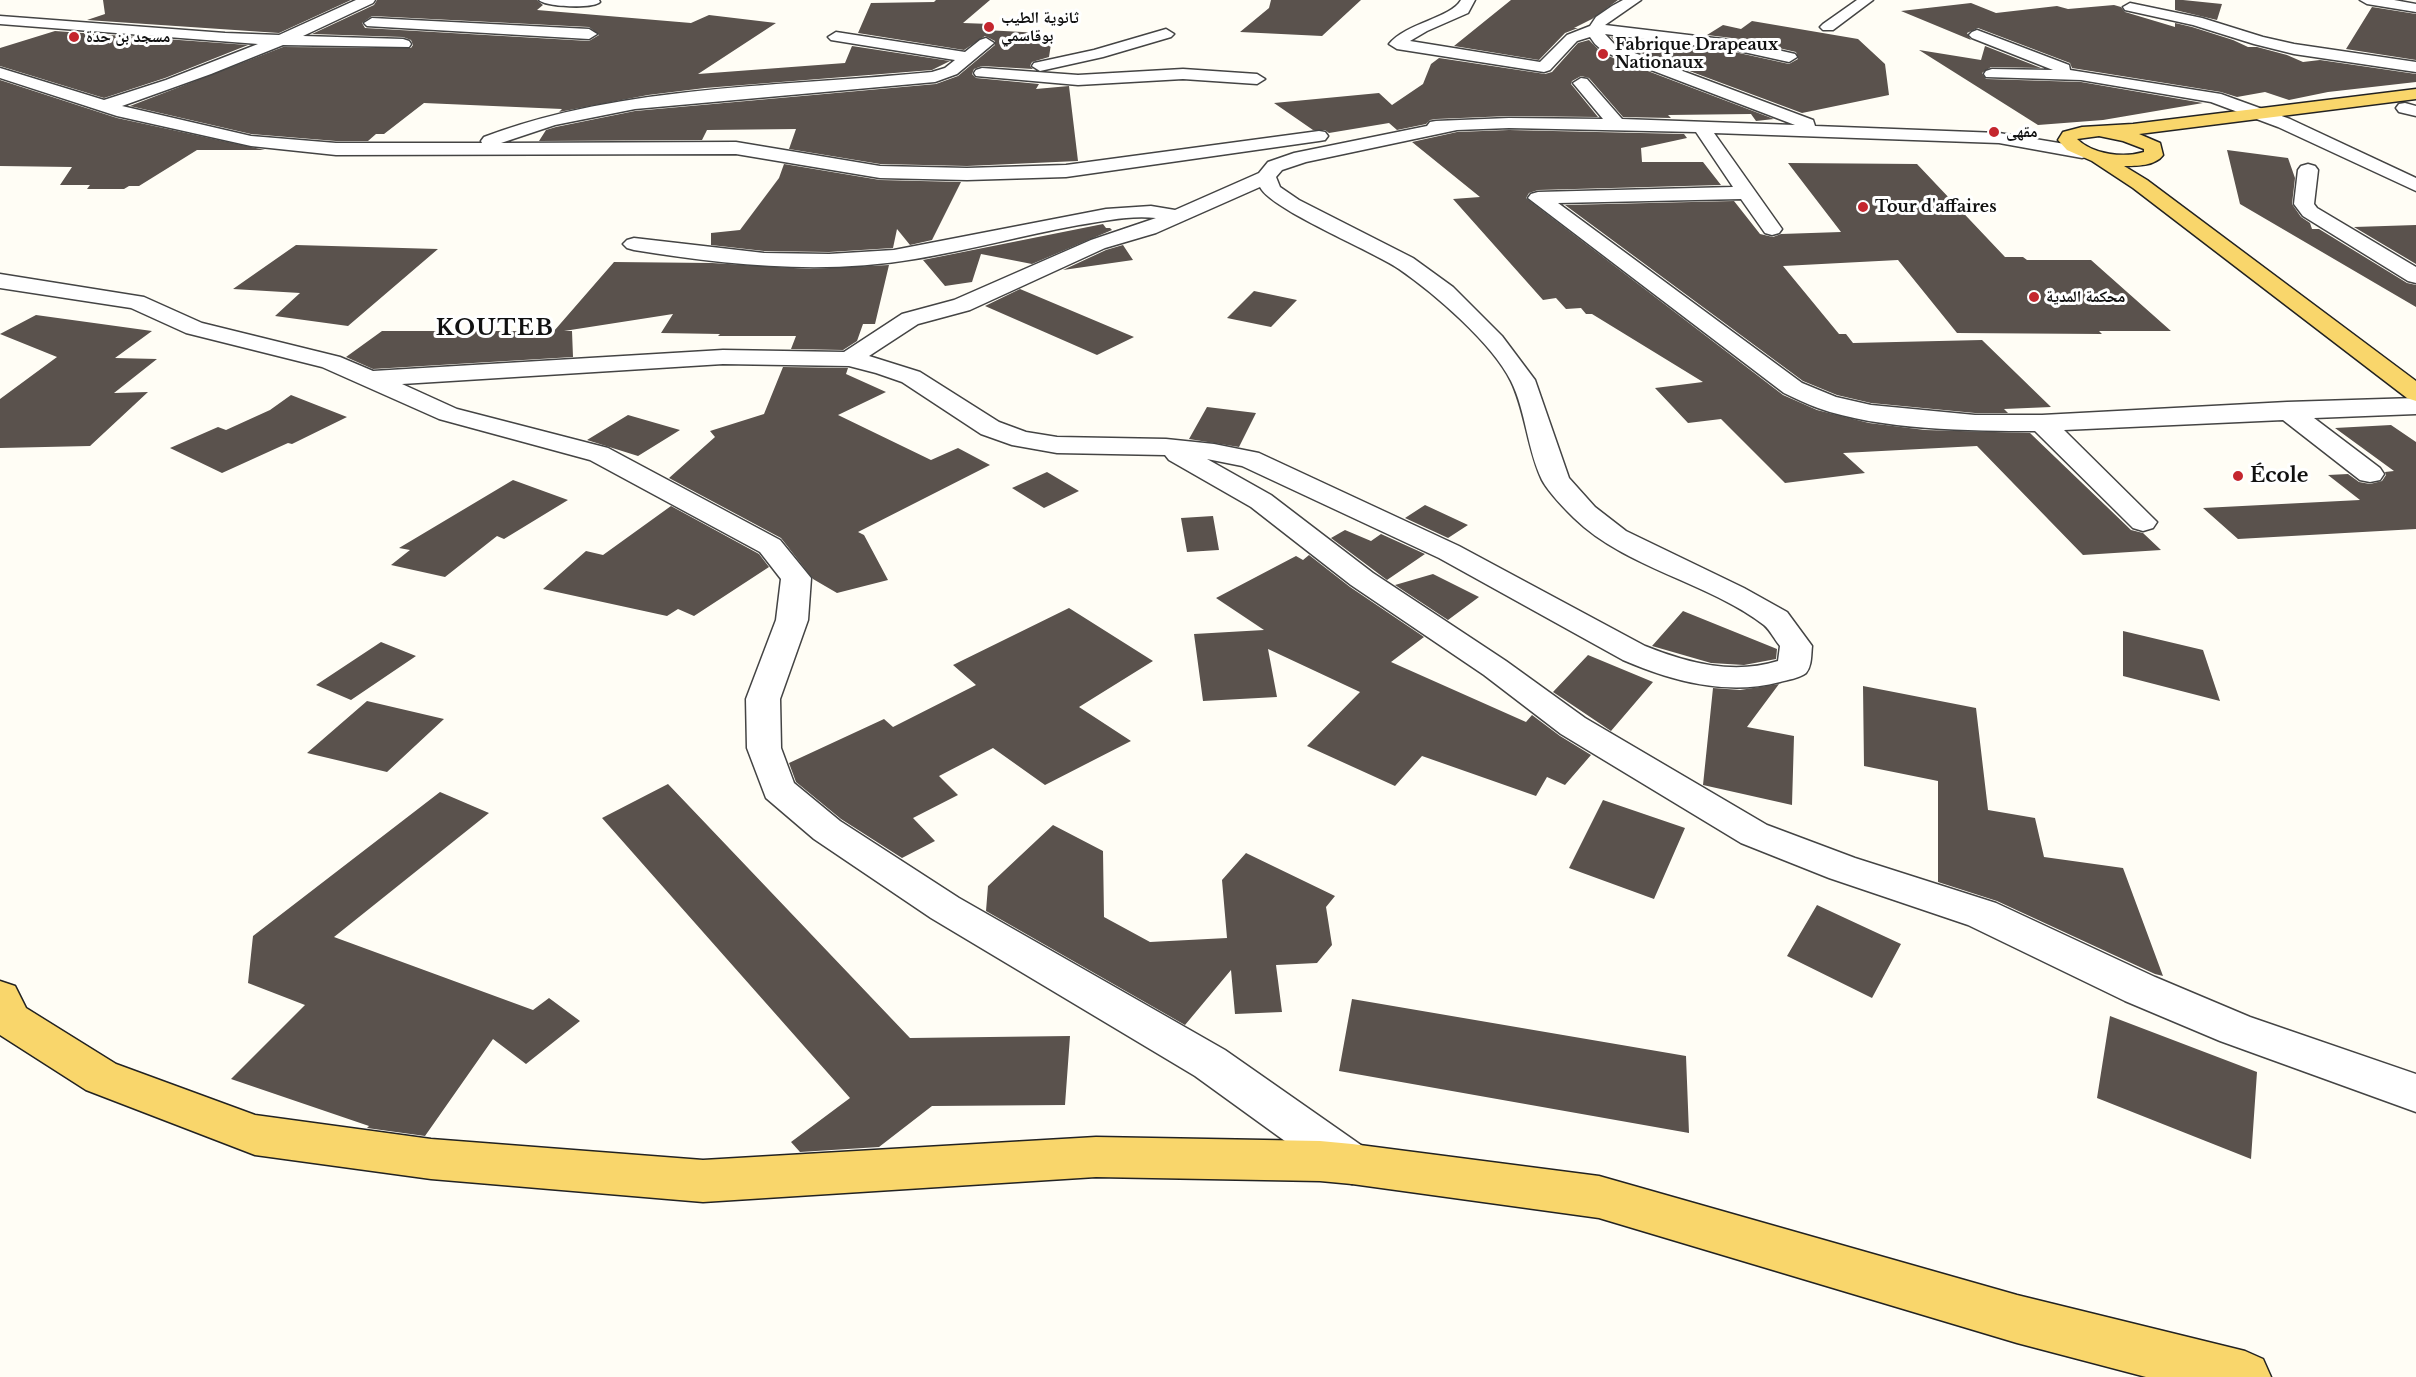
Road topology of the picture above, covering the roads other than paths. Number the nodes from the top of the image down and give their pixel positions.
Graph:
1 (368, 0) edge
2 (546, 0) edge
3 (1468, 0) edge
4 (1634, 0) edge
5 (1866, 0) edge
6 (2367, 0) edge
7 (593, 2) dead end
8 (2130, 7) dead end
9 (2416, 8) edge
10 (0, 20) edge
11 (326, 20) junction
12 (1828, 27) dead end
13 (1597, 29) junction
14 (589, 34) dead end
15 (1166, 34) dead end
16 (1977, 34) dead end
17 (836, 37) dead end
18 (288, 39) junction
19 (986, 43) dead end
20 (403, 44) dead end
21 (1535, 48) dead end
22 (1558, 52) junction
23 (968, 57) junction
24 (1789, 57) dead end
25 (2416, 67) edge
26 (982, 73) junction
27 (0, 74) edge
28 (1992, 74) dead end
29 (2081, 75) junction
30 (935, 76) junction
31 (1257, 80) dead end
32 (1581, 82) dead end
33 (2413, 105) edge
34 (104, 106) junction
35 (2260, 114) junction
36 (1460, 116) junction
37 (2284, 123) junction
38 (1617, 124) junction
39 (1701, 127) junction
40 (1817, 132) junction
41 (2103, 132) junction
42 (2074, 134) junction
43 (1999, 138) junction
44 (472, 148) junction
45 (2151, 152) junction
46 (2088, 154) junction
47 (2308, 170) dead end
48 (1266, 177) junction
49 (2416, 185) edge
50 (1747, 193) junction
51 (1176, 217) junction
52 (1772, 229) dead end
53 (634, 243) dead end
54 (2416, 276) edge
55 (0, 281) edge
56 (2397, 353) dead end
57 (849, 359) junction
58 (370, 379) junction
59 (2412, 386) edge
60 (2416, 406) edge
61 (2287, 410) junction
62 (2042, 423) junction
63 (1166, 447) junction
64 (2370, 474) dead end
65 (2143, 522) dead end
66 (0, 998) edge
67 (2416, 1093) edge
68 (1352, 1164) junction
69 (2245, 1377) edge

1 - 11 street
2 - 7 street
3 - 22 street
4 - 13 street
5 - 12 street
6 - 9 street
8 - 25 street
10 - 18 street
11 - 14 street
11 - 18 street
13 - 22 street
13 - 24 street
13 - 40 street
15 - 26 street
16 - 29 street
17 - 23 street
18 - 20 street
18 - 34 street
19 - 23 street
21 - 22 street
23 - 30 street
26 - 30 street
26 - 31 street
27 - 34 street
28 - 29 street
29 - 35 street
30 - 44 street
32 - 38 street
33 - 35 main road
33 - 37 main road
34 - 44 street
35 - 37 street
35 - 41 main road
36 - 38 street
36 - 44 street
36 - 48 street
37 - 45 main road
37 - 49 street
38 - 39 street
39 - 40 street
39 - 50 street
40 - 43 street
41 - 42 main road
41 - 45 main road
42 - 43 street
42 - 46 main road
43 - 46 street
45 - 46 main road
45 - 56 main road
46 - 59 main road
47 - 54 street
48 - 51 street
48 - 63 street
50 - 52 street
50 - 62 street
51 - 53 street
51 - 57 street
55 - 58 street
57 - 58 street
57 - 63 street
58 - 68 street
60 - 61 street
61 - 62 street
61 - 64 street
62 - 65 street
63 - 67 street
66 - 68 main road
68 - 69 main road

